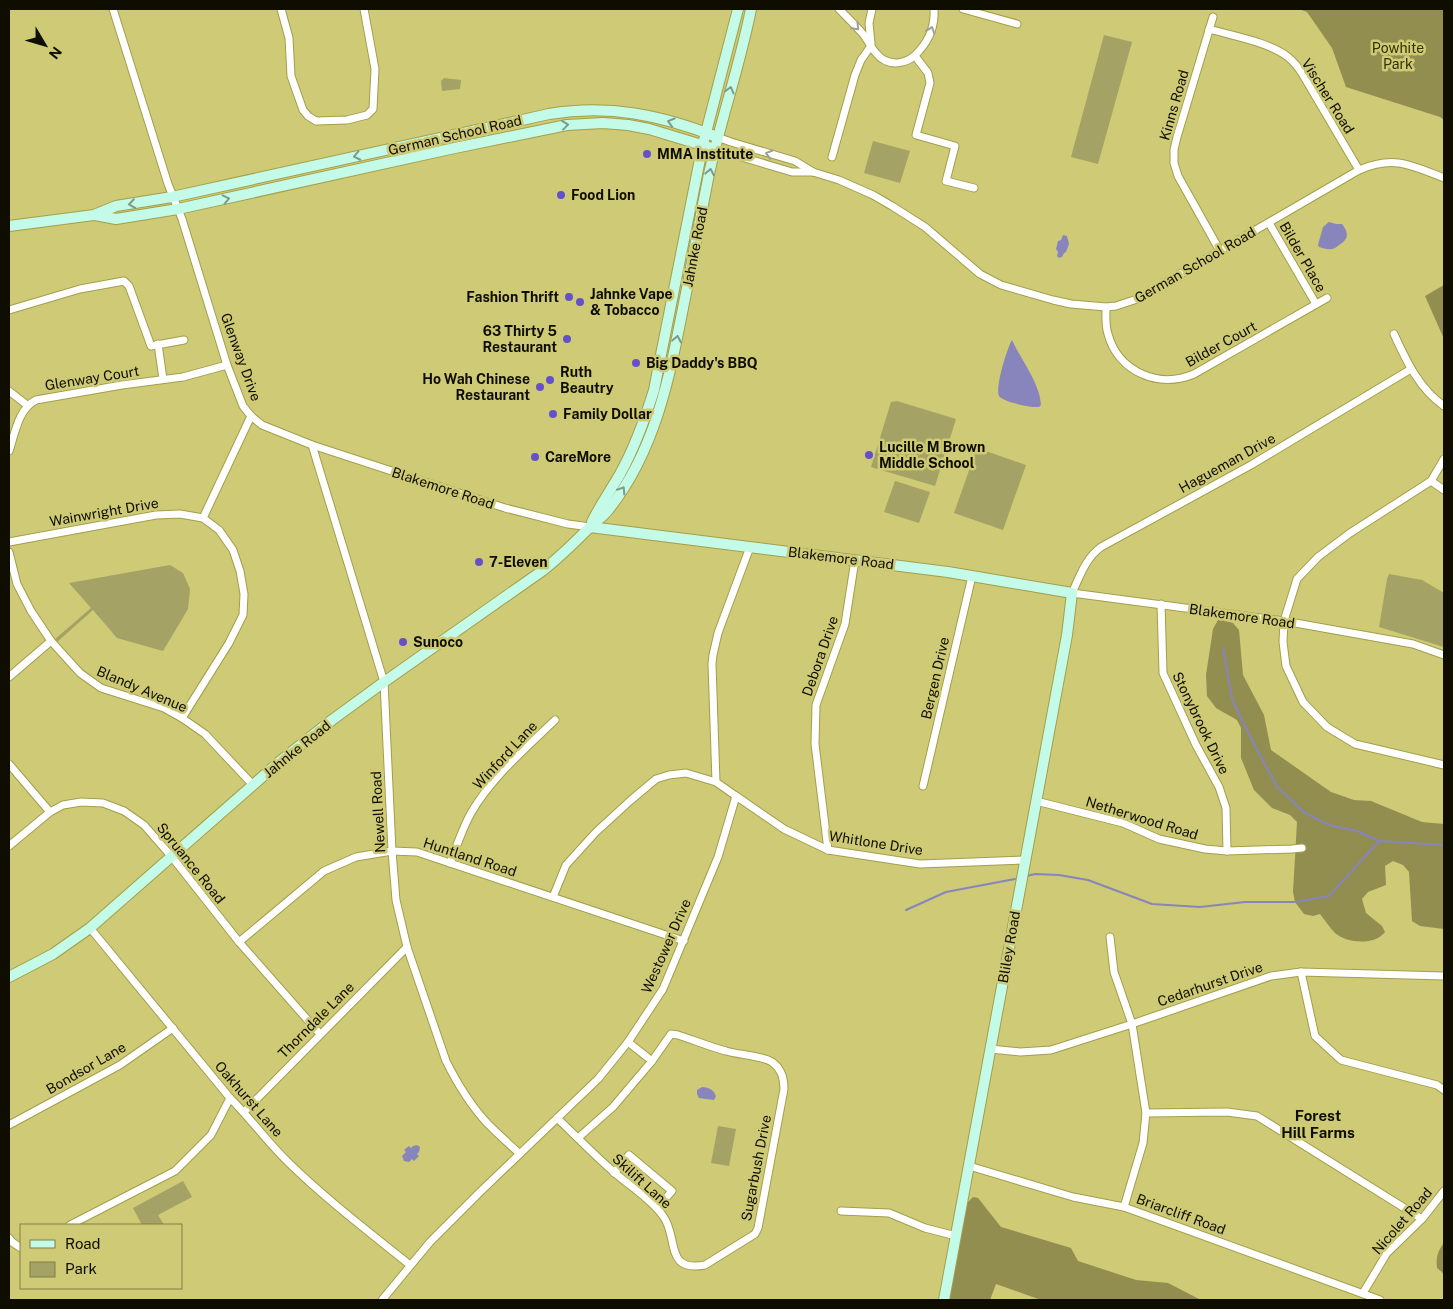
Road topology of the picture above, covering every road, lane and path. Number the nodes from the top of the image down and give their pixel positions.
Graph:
1 (113, 9) edge
2 (281, 9) edge
3 (364, 9) edge
4 (738, 9) edge
5 (750, 9) edge
6 (839, 9) edge
7 (872, 9) edge
8 (934, 9) edge
9 (963, 9) edge
10 (1213, 16) dead end
11 (1017, 24) dead end
12 (1210, 28) junction
13 (871, 46) junction
14 (915, 56) junction
15 (706, 133) junction
16 (717, 137) junction
17 (703, 144) junction
18 (715, 149) junction
19 (832, 157) dead end
20 (1359, 170) junction
21 (813, 172) junction
22 (1444, 178) edge
23 (974, 188) dead end
24 (172, 197) junction
25 (178, 209) junction
26 (94, 215) junction
27 (1268, 223) junction
28 (9, 226) edge
29 (1220, 251) junction
30 (1327, 298) dead end
31 (1316, 304) junction
32 (1106, 307) junction
33 (9, 310) edge
34 (1394, 334) dead end
35 (184, 340) dead end
36 (158, 344) junction
37 (227, 365) junction
38 (1411, 370) junction
39 (163, 379) junction
40 (9, 390) edge
41 (27, 406) junction
42 (1444, 406) edge
43 (251, 416) junction
44 (312, 445) junction
45 (9, 451) edge
46 (1444, 459) edge
47 (1431, 481) junction
48 (1444, 490) edge
49 (203, 518) junction
50 (590, 527) junction
51 (9, 542) edge
52 (750, 547) junction
53 (9, 552) edge
54 (855, 560) junction
55 (972, 576) junction
56 (1072, 593) junction
57 (1161, 604) junction
58 (1284, 622) junction
59 (51, 641) junction
60 (1444, 655) edge
61 (9, 677) edge
62 (384, 682) junction
63 (182, 718) junction
64 (555, 720) dead end
65 (9, 764) edge
66 (1444, 765) edge
67 (716, 782) junction
68 (253, 786) junction
69 (923, 786) dead end
70 (736, 796) junction
71 (1036, 801) junction
72 (50, 812) junction
73 (9, 846) edge
74 (1302, 848) dead end
75 (828, 850) junction
76 (1227, 850) junction
77 (392, 851) junction
78 (172, 857) junction
79 (1025, 860) junction
80 (450, 863) junction
81 (553, 897) junction
82 (90, 928) junction
83 (1110, 937) dead end
84 (684, 941) junction
85 (239, 942) junction
86 (407, 947) junction
87 (1301, 972) junction
88 (1444, 976) edge
89 (9, 977) edge
90 (1132, 1024) junction
91 (173, 1028) junction
92 (320, 1034) junction
93 (628, 1042) junction
94 (990, 1049) junction
95 (652, 1061) junction
96 (1444, 1090) edge
97 (230, 1098) junction
98 (244, 1112) junction
99 (1146, 1114) junction
100 (557, 1118) junction
101 (9, 1125) edge
102 (578, 1138) junction
103 (520, 1154) junction
104 (969, 1166) junction
105 (614, 1172) junction
106 (1444, 1191) edge
107 (1124, 1207) junction
108 (657, 1208) junction
109 (840, 1211) dead end
110 (1422, 1219) junction
111 (72, 1224) edge
112 (956, 1236) junction
113 (9, 1238) edge
114 (20, 1247) edge
115 (410, 1265) junction
116 (696, 1267) joint
117 (1364, 1294) junction
118 (382, 1300) edge
119 (944, 1300) edge
120 (1380, 1300) edge

1 - 24 street, Glenway Drive
2 - 3 street
4 - 15 street, Jahnke Road
16 -> 5 street, Jahnke Road
6 -> 13 street
7 - 13 street
14 -> 8 street
9 - 11 street
10 - 12 street, Kinns Road
12 - 20 street, Vischer Road
12 - 29 street, Kinns Road
13 - 14 street
13 - 19 street
14 - 23 street
15 - 16 street, German School Road
15 - 17 street, Jahnke Road
15 -> 24 street, German School Road
16 - 18 street, Jahnke Road
21 -> 16 street, German School Road
17 - 18 street, German School Road
25 -> 17 street, German School Road
17 - 50 street, Jahnke Road
18 - 21 street, German School Road
50 -> 18 street, Jahnke Road
20 - 22 street, German School Road
20 - 27 street, German School Road
21 - 32 street, German School Road
24 - 25 street, Glenway Drive
24 -> 26 street, German School Road
25 - 26 street, German School Road
25 - 37 street, Glenway Drive
26 - 28 street, German School Road
27 - 29 street, German School Road
27 - 31 street, Bilder Place
29 - 32 street, German School Road
30 - 31 street, Bilder Court
31 - 32 street, Bilder Court
33 - 36 street
34 - 38 street
35 - 36 street
36 - 39 street
37 - 39 street, Glenway Court
37 - 43 street, Glenway Drive
38 - 42 street
38 - 56 street, Hagueman Drive
39 - 41 street, Glenway Court
40 - 41 street
41 - 45 street
43 - 44 street, Blakemore Road
43 - 49 street, Glenway Drive
44 - 50 street, Blakemore Road
44 - 62 street, Newell Road
46 - 47 street
47 - 48 street
47 - 58 street
49 - 51 street, Wainwright Drive
49 - 63 street
50 - 52 street, Blakemore Road
50 - 62 street, Jahnke Road
52 - 54 street, Blakemore Road
52 - 67 street
53 - 59 street, Blandy Avenue
54 - 55 street, Blakemore Road
54 - 75 street, Debora Drive
55 - 56 street, Blakemore Road
55 - 69 street, Bergen Drive
56 - 57 street, Blakemore Road
56 - 71 street, Bliley Road
57 - 58 street, Blakemore Road
57 - 76 street, Stonybrook Drive
58 - 60 street, Blakemore Road
58 - 66 street
59 - 61 street
59 - 63 street, Blandy Avenue
62 - 68 street, Jahnke Road
62 - 77 street, Newell Road
63 - 68 street, Blandy Avenue
64 - 80 street, Winford Lane
65 - 72 street
67 - 70 street
67 - 81 street
68 - 78 street, Jahnke Road
70 - 75 street, Whitlone Drive
70 - 84 street, Westower Drive
71 - 76 street, Netherwood Road
71 - 79 street, Bliley Road
72 - 73 street, Spruance Road
72 - 78 street, Spruance Road
74 - 76 street, Netherwood Road
75 - 79 street, Whitlone Drive
77 - 80 street, Huntland Road
77 - 85 street, Huntland Road
77 - 86 street, Newell Road
78 - 82 street, Jahnke Road
78 - 85 street, Spruance Road
79 - 94 street, Bliley Road
80 - 81 street, Huntland Road
81 - 84 street, Huntland Road
82 - 89 street, Jahnke Road
82 - 91 street, Oakhurst Lane
83 - 90 street
84 - 93 street, Westower Drive
85 - 92 street, Spruance Road
86 - 92 street, Thorndale Lane
86 - 103 street, Newell Road
87 - 88 street, Cedarhurst Drive
87 - 90 street, Cedarhurst Drive
87 - 96 street
90 - 94 street, Cedarhurst Drive
90 - 99 street
91 - 97 street, Oakhurst Lane
91 - 101 street, Bondsor Lane
92 - 98 street, Thorndale Lane
93 - 95 street
93 - 100 street, Westower Drive
94 - 104 street, Bliley Road
95 - 102 street
95 - 116 street, Sugarbush Drive
97 - 98 street, Oakhurst Lane
97 - 111 street
98 - 115 street, Oakhurst Lane
99 - 107 street
99 - 110 street
100 - 102 street, Skilift Lane
100 - 103 street, Westower Drive
102 - 105 street, Skilift Lane
103 - 115 street, Westower Drive
104 - 107 street, Briarcliff Road
104 - 112 street, Bliley Road
105 - 108 street, Skilift Lane
105 - 108 street
106 - 110 street, Nicolet Road
107 - 117 street, Briarcliff Road
108 - 116 street, Skilift Lane
109 - 112 street
110 - 117 street, Nicolet Road
112 - 119 street, Bliley Road
113 - 114 street
115 - 118 street, Westower Drive
117 - 120 street, Briarcliff Road

